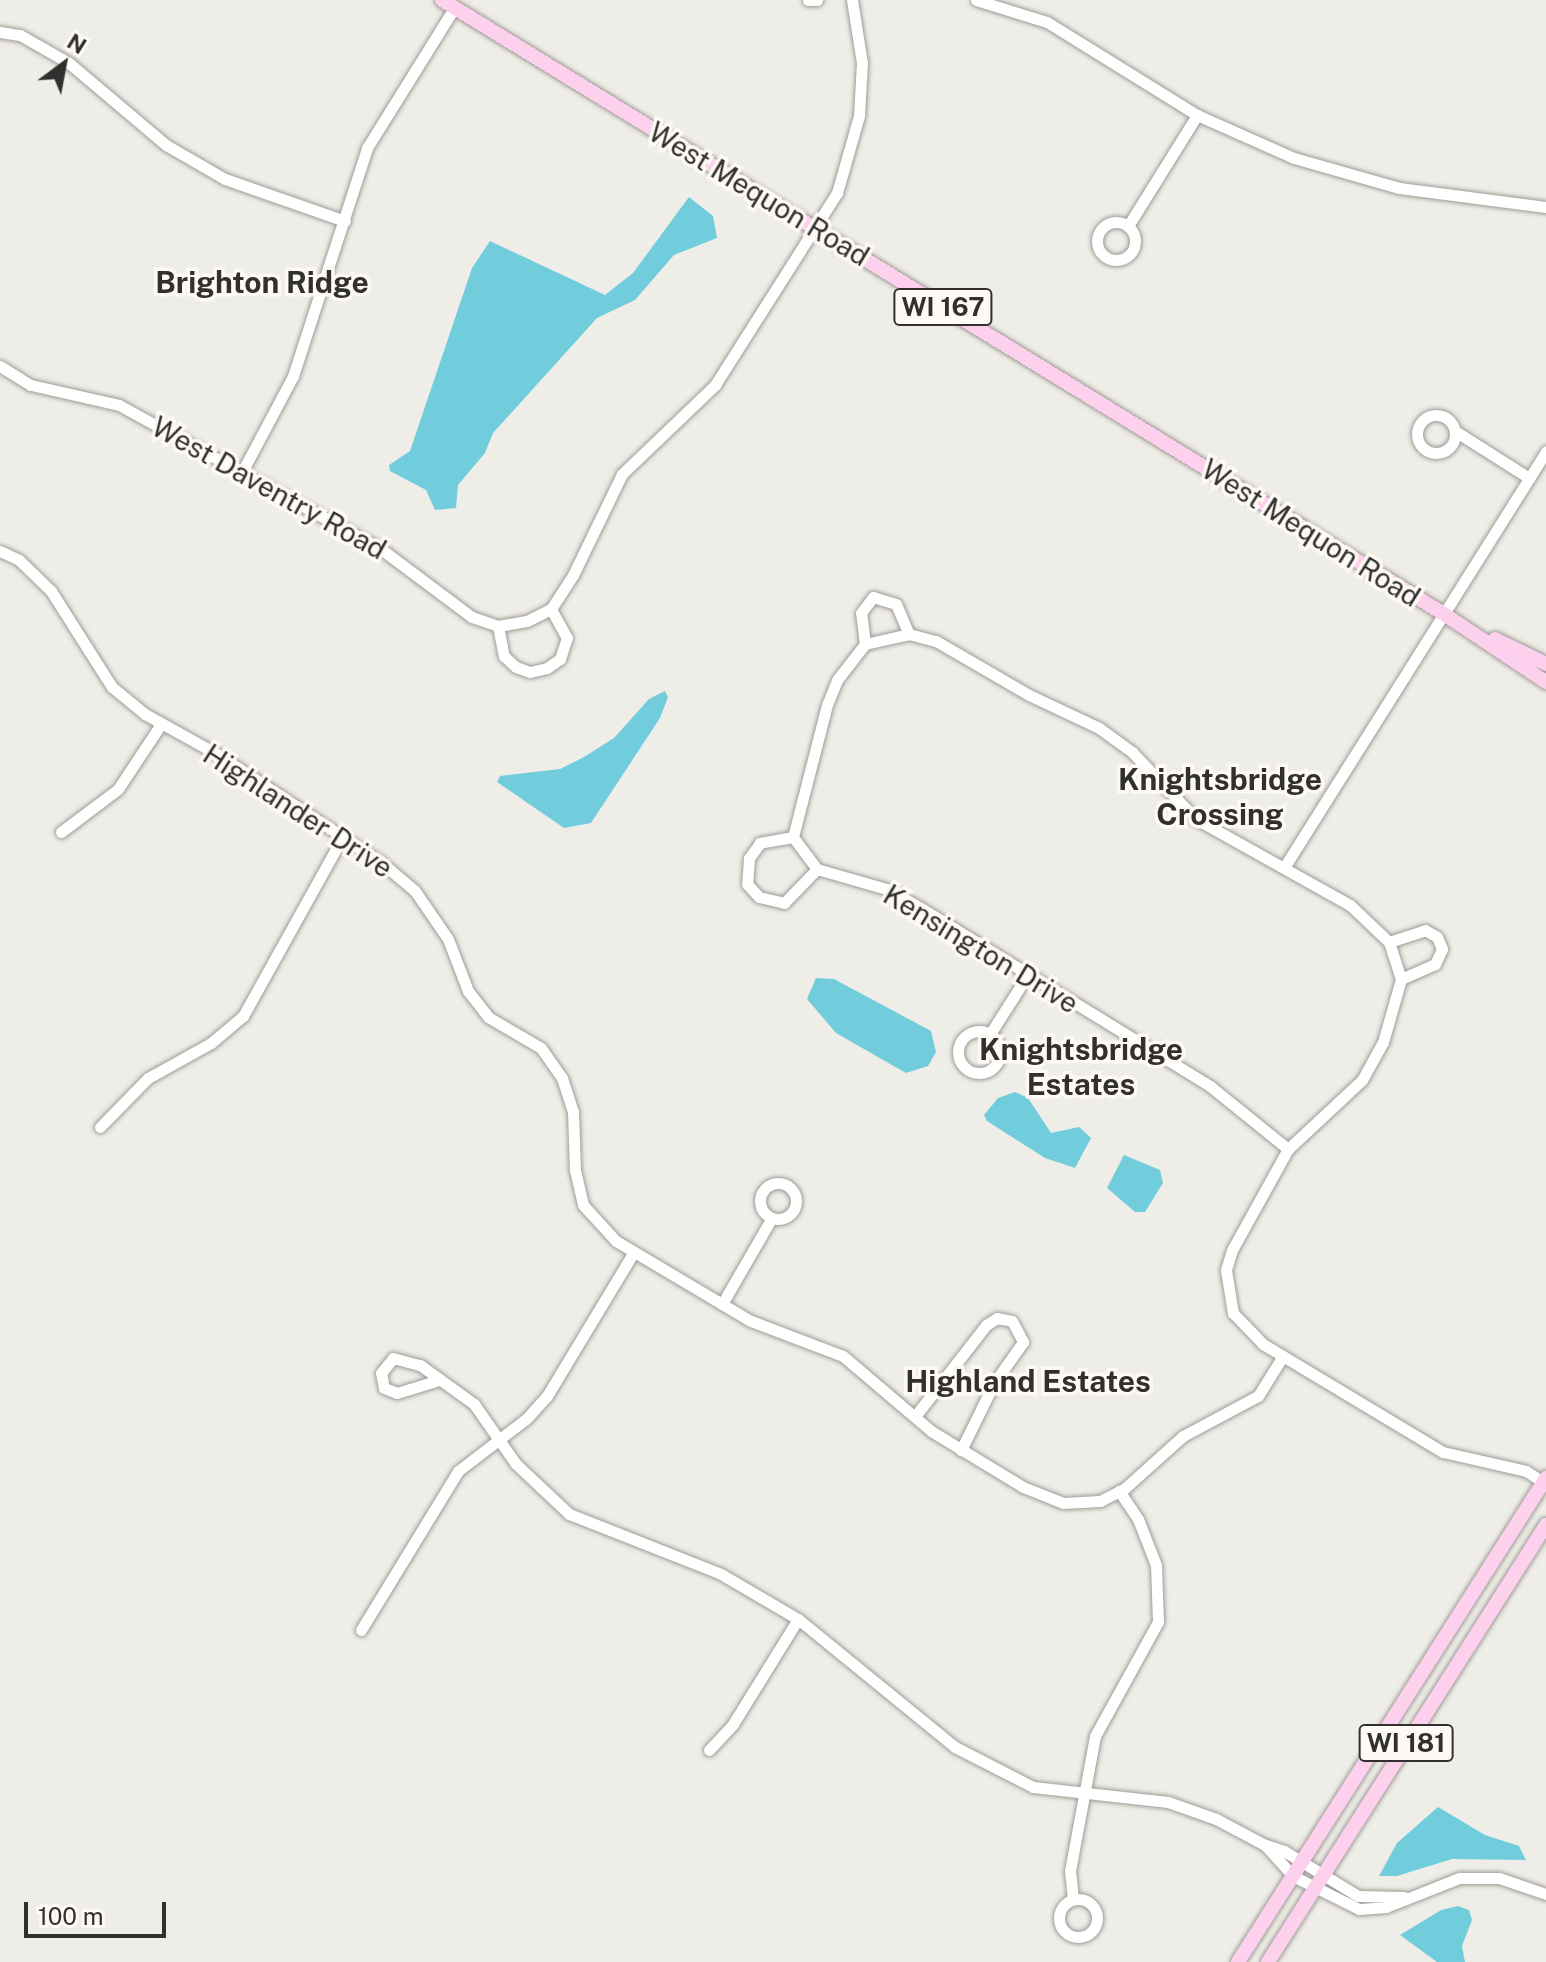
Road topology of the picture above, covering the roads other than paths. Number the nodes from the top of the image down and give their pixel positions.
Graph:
1 (808, 0) edge
2 (817, 0) edge
3 (852, 0) edge
4 (976, 0) edge
5 (448, 4) edge
6 (0, 32) edge
7 (1197, 115) junction
8 (1546, 207) edge
9 (345, 221) junction
10 (1128, 226) dead end
11 (815, 228) junction
12 (0, 366) edge
13 (1455, 431) dead end
14 (1546, 451) edge
15 (242, 472) junction
16 (1529, 478) junction
17 (0, 551) edge
18 (551, 609) junction
19 (1444, 614) junction
20 (498, 626) junction
21 (909, 634) junction
22 (865, 644) junction
23 (1546, 664) edge
24 (1546, 682) edge
25 (161, 724) junction
26 (61, 832) dead end
27 (793, 837) junction
28 (342, 838) junction
29 (1285, 866) junction
30 (817, 869) junction
31 (1389, 942) junction
32 (1027, 976) junction
33 (1401, 979) junction
34 (990, 1034) dead end
35 (100, 1127) dead end
36 (1288, 1149) junction
37 (771, 1219) dead end
38 (634, 1252) junction
39 (722, 1304) junction
40 (1283, 1356) junction
41 (439, 1380) junction
42 (916, 1415) junction
43 (499, 1437) junction
44 (961, 1450) junction
45 (1545, 1481) edge
46 (1119, 1491) junction
47 (1546, 1525) edge
48 (798, 1619) junction
49 (361, 1630) dead end
50 (709, 1750) dead end
51 (1083, 1794) junction
52 (1265, 1845) junction
53 (1301, 1862) junction
54 (1293, 1876) junction
55 (1318, 1882) junction
56 (1546, 1894) edge
57 (1073, 1899) dead end
58 (1238, 1962) edge
59 (1268, 1962) edge

1 - 2 street
3 - 11 street
4 - 7 street
5 - 9 street
5 - 11 main road, West Mequon Road / WI 167
6 - 9 street
7 - 8 street
7 - 10 street
9 - 15 street
11 - 18 street
11 - 19 main road, West Mequon Road / WI 167
12 - 15 street, West Daventry Road
13 - 16 street
14 - 16 street
15 - 20 street, West Daventry Road
16 - 19 street
17 - 25 street, Highlander Drive
18 - 20 street
18 - 20 street
19 - 23 main road, West Mequon Road / WI 167
19 - 24 main road, West Mequon Road / WI 167
19 - 29 street
21 - 22 street
21 - 22 street
21 - 29 street
22 - 27 street
25 - 26 street
25 - 28 street, Highlander Drive
27 - 30 street
27 - 30 street
28 - 35 street
28 - 38 street, Highlander Drive
29 - 31 street
30 - 32 street, Kensington Drive
31 - 33 street
31 - 33 street
32 - 34 street
32 - 36 street, Kensington Drive
33 - 36 street
36 - 40 street
37 - 39 street
38 - 39 street, Highlander Drive
38 - 43 street
39 - 42 street, Highlander Drive
40 - 45 street
40 - 46 street, Highlander Drive
41 - 41 street
41 - 43 street
42 - 44 street, Highlander Drive
42 - 44 street
43 - 48 street
43 - 49 street
44 - 46 street, Highlander Drive
45 - 53 main road, WI 181
46 - 51 street
47 - 55 main road, WI 181
48 - 50 street
48 - 51 street
51 - 52 street
51 - 57 street
52 - 53 street
52 - 54 street
53 - 54 main road, WI 181
53 - 55 street
54 - 55 street
54 - 58 main road, WI 181
55 - 56 street
55 - 59 main road, WI 181

